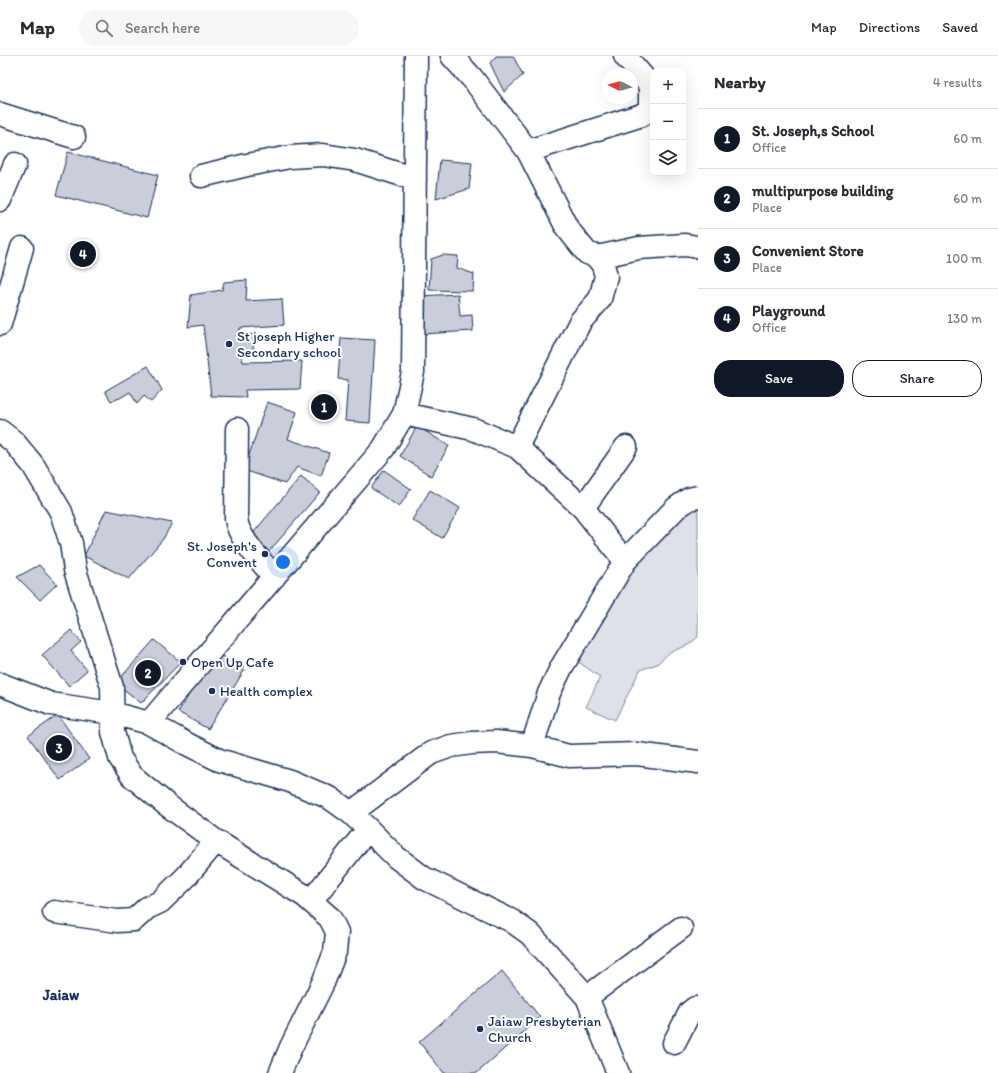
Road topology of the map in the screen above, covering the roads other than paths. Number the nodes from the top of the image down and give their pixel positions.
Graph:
1 (416, 56) edge
2 (452, 56) edge
3 (625, 56) edge
4 (0, 114) edge
5 (74, 137) dead end
6 (528, 151) junction
7 (14, 164) dead end
8 (200, 176) dead end
9 (415, 179) junction
10 (0, 200) edge
11 (698, 246) edge
12 (22, 248) dead end
13 (596, 256) junction
14 (0, 324) edge
15 (404, 414) junction
16 (237, 429) dead end
17 (0, 431) edge
18 (517, 447) junction
19 (626, 447) dead end
20 (698, 497) edge
21 (583, 508) junction
22 (625, 561) junction
23 (274, 577) junction
24 (0, 684) edge
25 (112, 713) junction
26 (149, 722) junction
27 (532, 746) junction
28 (698, 762) edge
29 (351, 813) junction
30 (368, 829) junction
31 (216, 841) junction
32 (311, 901) junction
33 (54, 912) dead end
34 (681, 928) dead end
35 (587, 997) junction
36 (698, 1008) edge
37 (674, 1043) dead end
38 (280, 1073) edge
39 (618, 1073) edge

1 - 9 street
2 - 6 street
3 - 6 street
4 - 5 street
6 - 13 street
7 - 10 street
8 - 9 street
9 - 15 street
11 - 13 street
12 - 14 street
13 - 18 street
15 - 18 street
15 - 23 street
16 - 23 street
17 - 25 street
18 - 21 street
19 - 21 street
20 - 22 street
21 - 22 street
22 - 27 street
23 - 26 street
24 - 25 street
25 - 26 street
25 - 31 street
26 - 29 street
27 - 28 street
27 - 29 street
29 - 30 street
30 - 32 street
30 - 35 street
31 - 32 street
31 - 33 street
32 - 38 street
34 - 35 street
35 - 39 street
36 - 37 street

